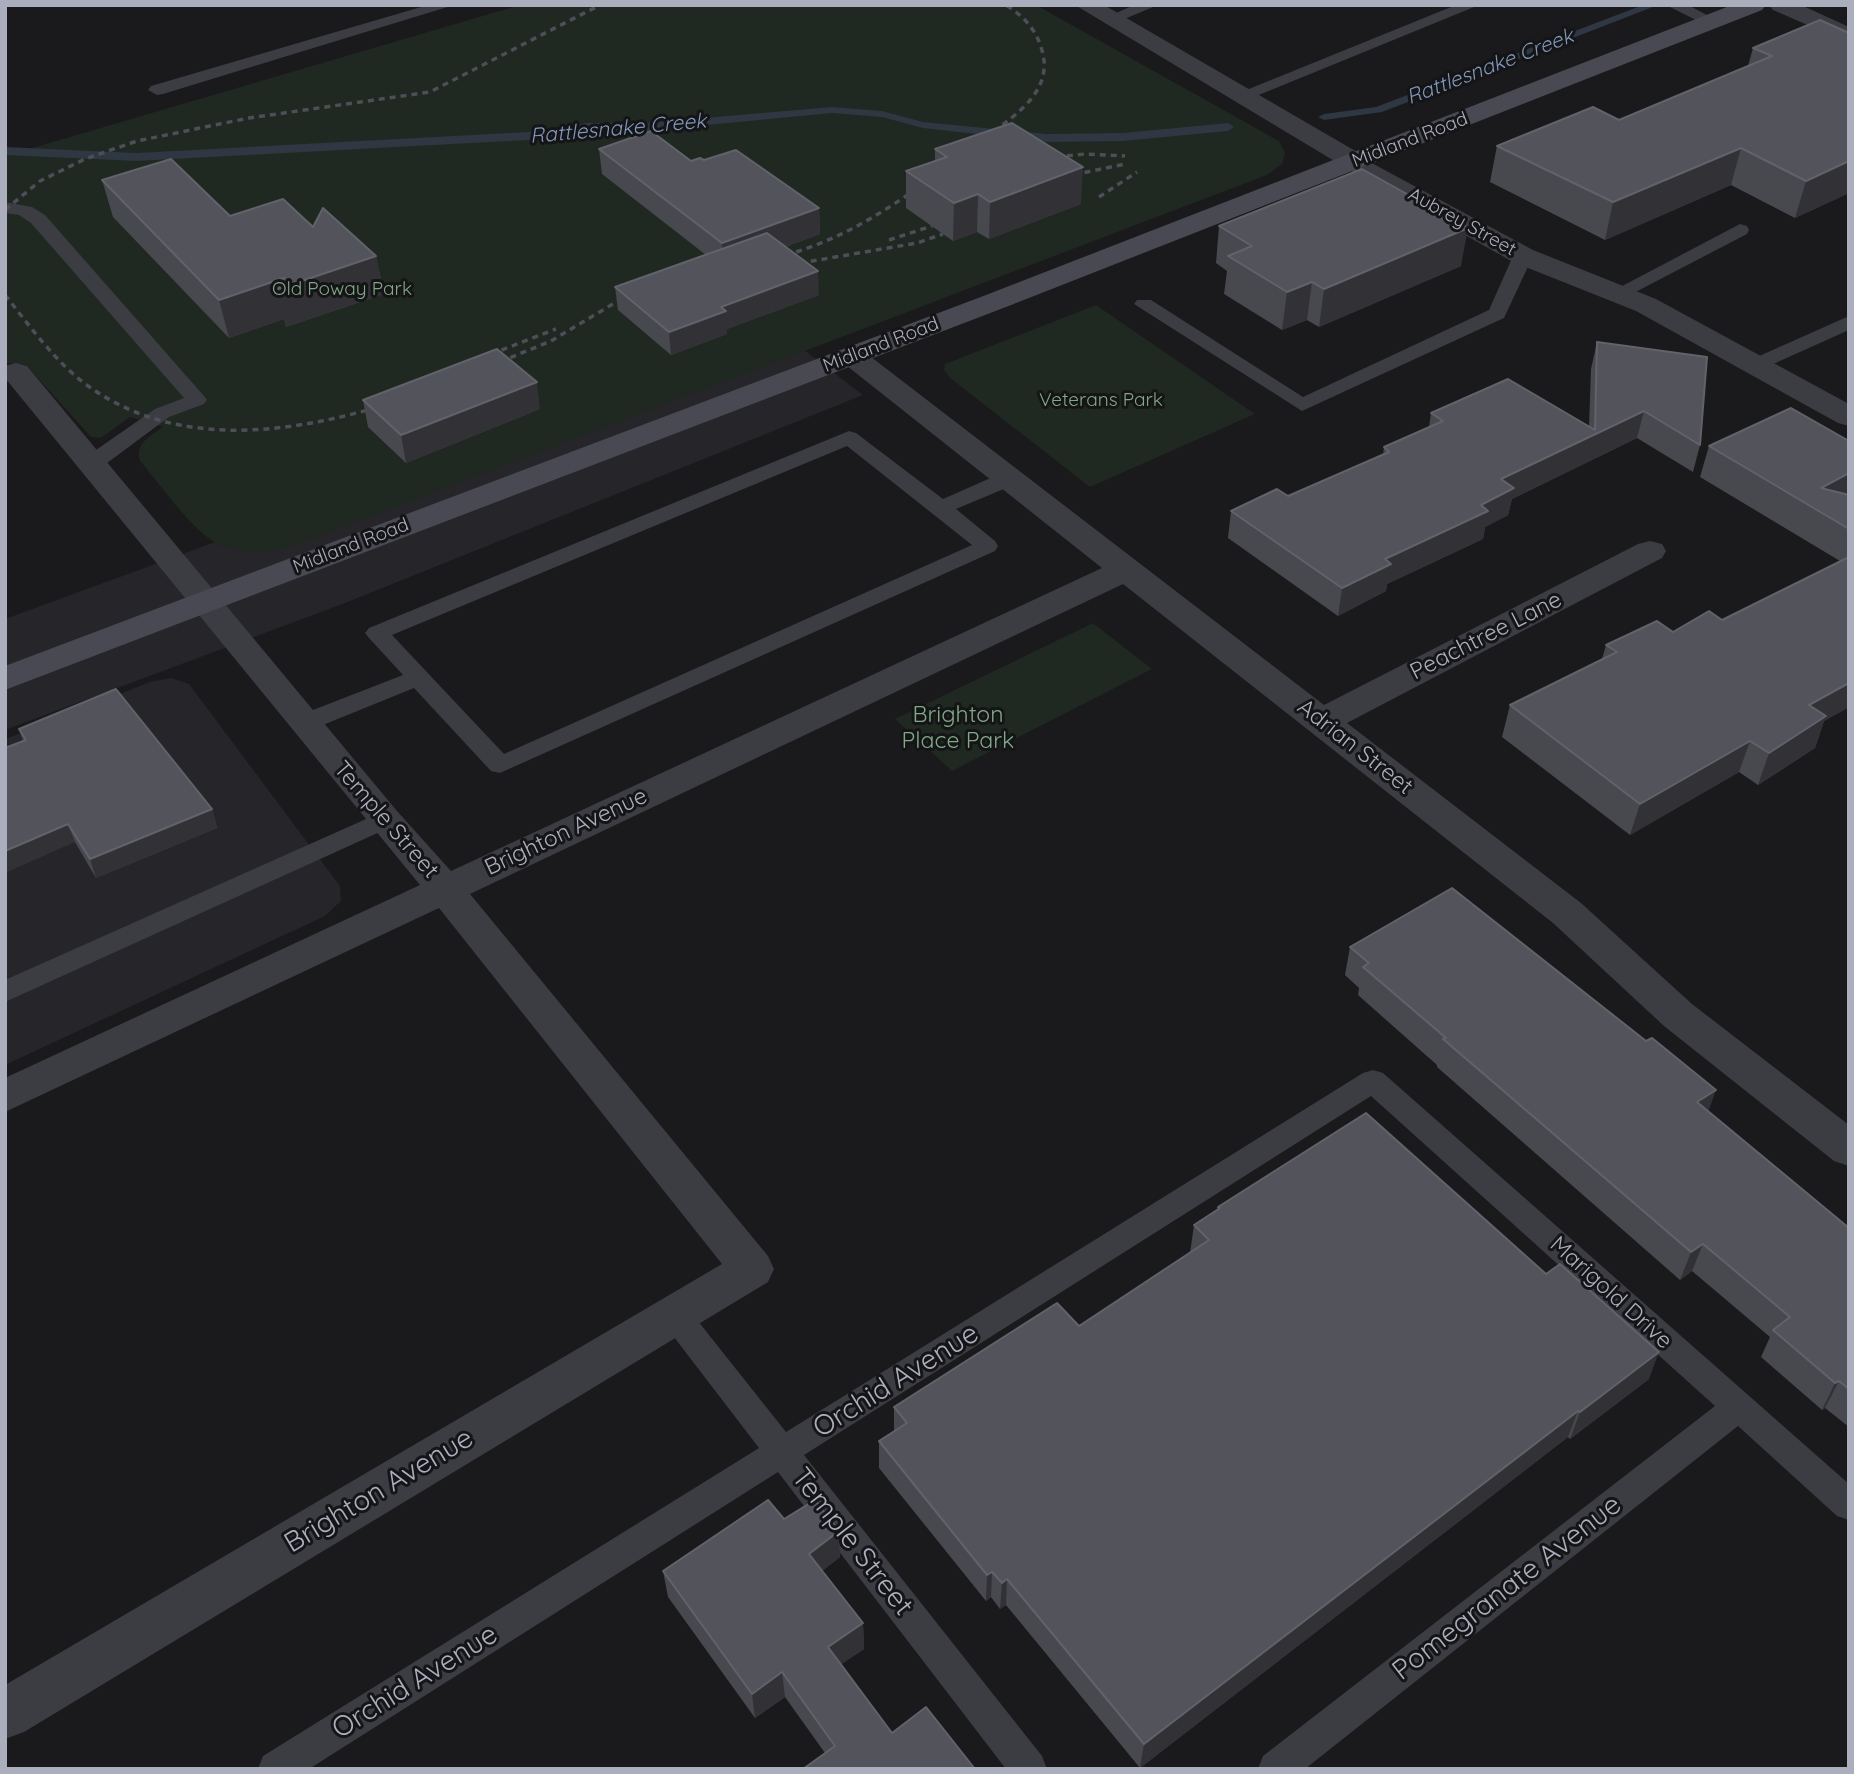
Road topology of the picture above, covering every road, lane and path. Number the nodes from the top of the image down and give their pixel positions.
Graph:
1 (446, 5) edge
2 (1087, 5) edge
3 (1150, 5) edge
4 (1471, 5) edge
5 (1755, 5) edge
6 (1781, 5) edge
7 (1676, 6) edge
8 (1111, 19) junction
9 (1712, 22) junction
10 (1849, 36) edge
11 (157, 90) dead end
12 (1243, 95) junction
13 (1355, 162) junction
14 (5, 207) edge
15 (1740, 230) dead end
16 (1522, 256) junction
17 (1617, 293) junction
18 (1144, 304) dead end
19 (1849, 322) edge
20 (852, 356) junction
21 (1755, 365) junction
22 (11, 374) edge
23 (1845, 412) edge
24 (91, 464) junction
25 (1010, 478) junction
26 (941, 508) junction
27 (1650, 551) dead end
28 (1127, 569) junction
29 (205, 602) junction
30 (419, 677) junction
31 (5, 679) edge
32 (1322, 722) junction
33 (304, 723) junction
34 (384, 820) junction
35 (445, 889) junction
36 (5, 992) edge
37 (1373, 1082) joint
38 (5, 1096) edge
39 (1849, 1149) edge
40 (752, 1269) joint
41 (675, 1315) junction
42 (1738, 1407) junction
43 (783, 1452) junction
44 (1849, 1505) edge
45 (5, 1714) edge
46 (276, 1769) edge
47 (1029, 1769) edge
48 (1276, 1769) edge

1 - 11 lane
2 - 8 street, Aubrey Street
3 - 8 lane
4 - 12 lane
5 - 9 main road, Midland Road
6 - 10 street
7 - 9 lane
8 - 12 street, Aubrey Street
9 - 13 main road, Midland Road
12 - 13 street, Aubrey Street
13 - 16 street, Aubrey Street
13 - 20 main road, Midland Road
14 - 24 lane
15 - 17 lane
16 - 17 street, Aubrey Street
16 - 18 lane
17 - 21 street, Aubrey Street
19 - 21 lane
20 - 25 street, Adrian Street
20 - 29 main road, Midland Road
21 - 23 street, Aubrey Street
22 - 24 street, Temple Street
24 - 29 street, Temple Street
25 - 26 lane
25 - 28 street, Adrian Street
26 - 30 lane
26 - 30 lane
27 - 32 street, Peachtree Lane
28 - 32 street, Adrian Street
28 - 35 street, Brighton Avenue
29 - 31 main road, Midland Road
29 - 33 street, Temple Street
30 - 33 lane
32 - 39 street, Adrian Street
33 - 34 street, Temple Street
34 - 35 street, Temple Street
34 - 36 lane
35 - 38 street, Brighton Avenue
35 - 40 street, Temple Street
37 - 42 lane, Marigold Drive
37 - 43 lane, Orchid Avenue
40 - 41 street, Brighton Avenue
41 - 43 lane, Temple Street
41 - 45 street, Brighton Avenue
42 - 44 lane, Marigold Drive
42 - 48 lane, Pomegranate Avenue
43 - 46 lane, Orchid Avenue
43 - 47 lane, Temple Street

